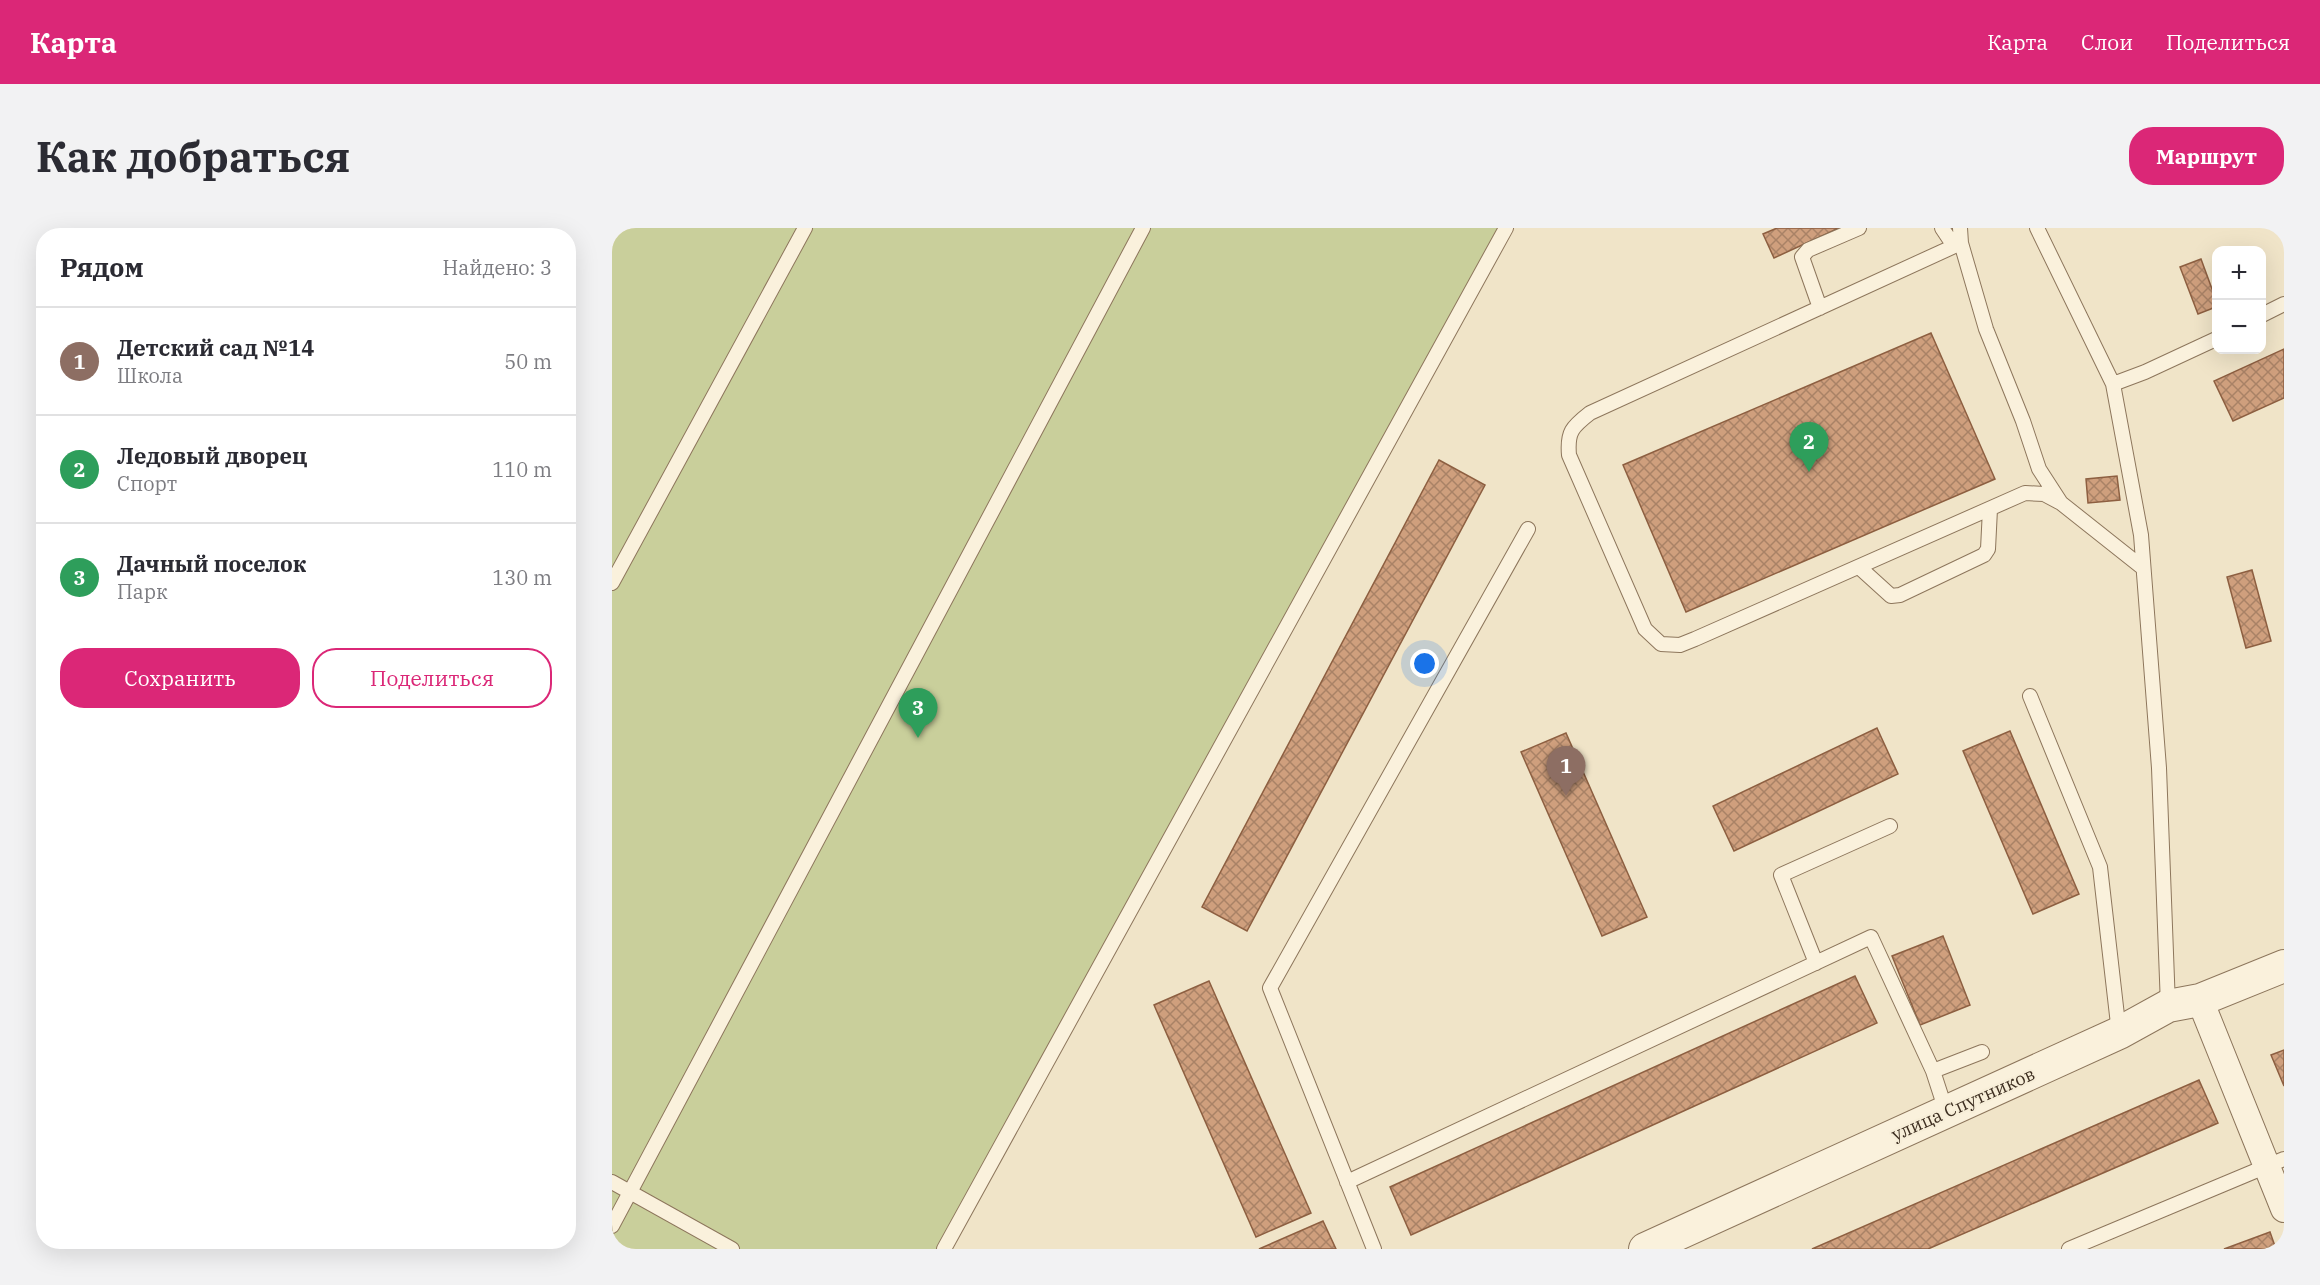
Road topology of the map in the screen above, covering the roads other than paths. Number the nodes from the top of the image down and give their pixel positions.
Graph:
1 (805, 228) edge
2 (1143, 228) edge
3 (1506, 228) edge
4 (1859, 228) edge
5 (1942, 228) edge
6 (1960, 228) edge
7 (2037, 228) edge
8 (1957, 245) junction
9 (2284, 304) edge
10 (1820, 308) junction
11 (2266, 313) edge
12 (2212, 341) edge
13 (2113, 384) junction
14 (2061, 503) junction
15 (1990, 509) junction
16 (1528, 529) dead end
17 (1858, 567) junction
18 (2144, 568) junction
19 (612, 583) edge
20 (2030, 696) dead end
21 (1890, 826) dead end
22 (1816, 963) junction
23 (2284, 966) edge
24 (2200, 1000) junction
25 (2168, 1006) junction
26 (2119, 1033) junction
27 (1982, 1052) dead end
28 (1932, 1071) junction
29 (1946, 1111) junction
30 (2275, 1163) edge
31 (612, 1182) edge
32 (1347, 1182) junction
33 (630, 1192) junction
34 (2284, 1209) edge
35 (612, 1226) edge
36 (732, 1249) edge
37 (944, 1249) edge
38 (1374, 1249) edge
39 (1645, 1249) edge
40 (2069, 1249) edge

1 - 19 lane
2 - 33 lane
3 - 37 lane
4 - 10 lane
5 - 8 lane
6 - 8 lane
7 - 13 lane
8 - 10 lane
8 - 14 lane
9 - 11 lane
10 - 17 lane
12 - 13 lane
13 - 18 lane
14 - 15 lane
14 - 18 lane
15 - 17 lane
15 - 17 lane
16 - 32 lane
18 - 25 lane
20 - 26 lane
21 - 22 lane
22 - 28 lane
22 - 32 lane
23 - 24 street, улица Спутников
24 - 25 street, улица Спутников
24 - 30 street
25 - 26 street, улица Спутников
26 - 29 street, улица Спутников
27 - 28 lane
28 - 29 lane
29 - 39 street, улица Спутников
30 - 34 street
30 - 40 lane
31 - 33 lane
32 - 38 lane
33 - 35 lane
33 - 36 lane

